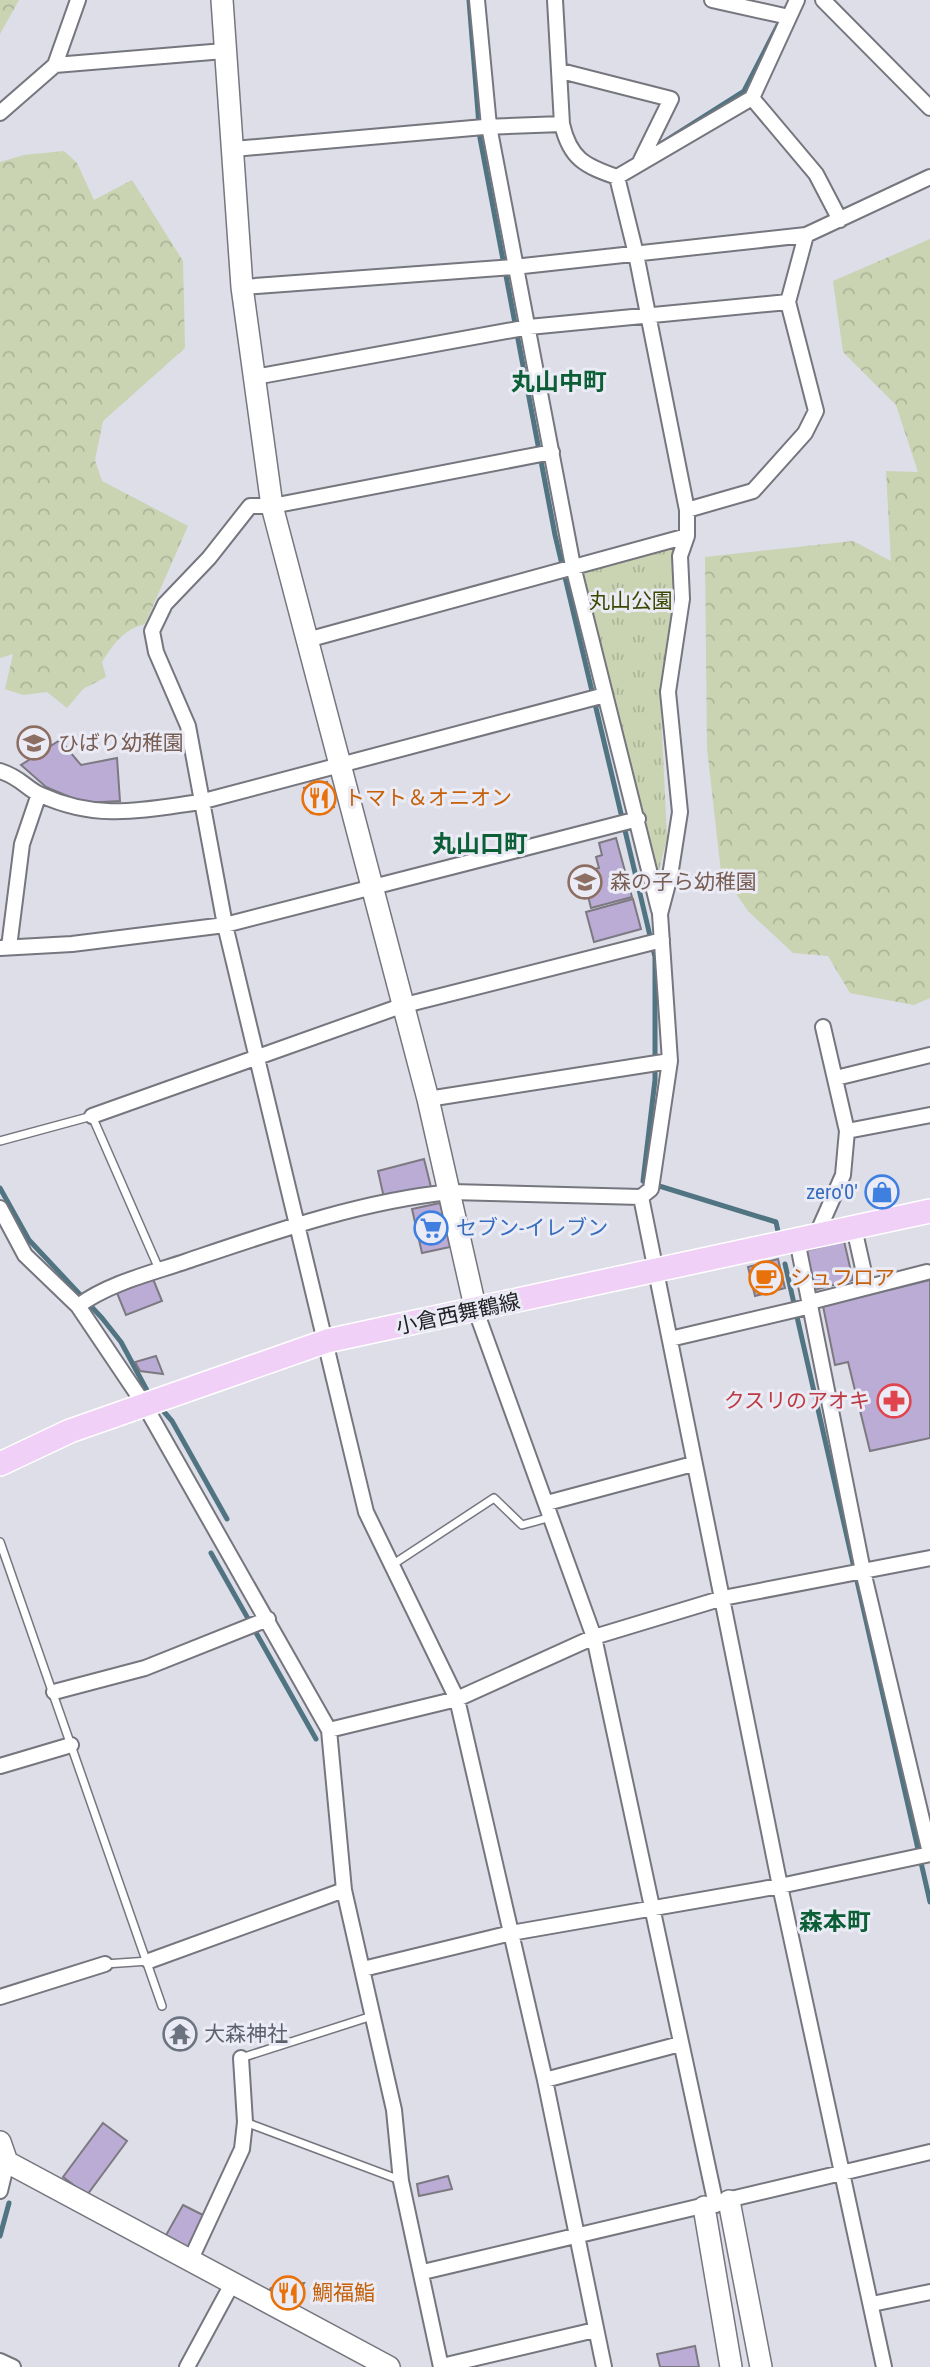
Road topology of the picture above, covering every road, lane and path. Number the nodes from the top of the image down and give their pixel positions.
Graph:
1 (78, 0) edge
2 (223, 0) edge
3 (477, 0) edge
4 (555, 0) edge
5 (712, 0) edge
6 (797, 0) edge
7 (823, 0) edge
8 (789, 17) junction
9 (225, 51) junction
10 (55, 65) junction
11 (561, 71) junction
12 (752, 98) junction
13 (930, 108) edge
14 (0, 113) edge
15 (562, 124) junction
16 (482, 127) junction
17 (234, 149) junction
18 (641, 160) junction
19 (617, 177) junction
20 (930, 177) edge
21 (840, 220) junction
22 (806, 235) junction
23 (636, 254) junction
24 (506, 267) junction
25 (242, 287) junction
26 (788, 302) junction
27 (648, 315) junction
28 (525, 328) junction
29 (255, 377) junction
30 (548, 452) junction
31 (272, 506) junction
32 (687, 510) junction
33 (687, 536) junction
34 (573, 566) junction
35 (307, 640) junction
36 (605, 695) junction
37 (340, 765) junction
38 (0, 771) edge
39 (39, 794) junction
40 (200, 802) junction
41 (628, 821) junction
42 (372, 888) junction
43 (660, 914) junction
44 (225, 925) junction
45 (658, 941) junction
46 (4, 947) edge
47 (401, 1006) junction
48 (822, 1027) dead end
49 (930, 1055) edge
50 (256, 1059) junction
51 (660, 1062) junction
52 (836, 1077) junction
53 (428, 1099) junction
54 (930, 1115) edge
55 (92, 1116) junction
56 (847, 1131) junction
57 (0, 1141) edge
58 (451, 1192) junction
59 (646, 1193) junction
60 (0, 1209) edge
61 (930, 1211) edge
62 (297, 1224) junction
63 (854, 1228) junction
64 (806, 1238) junction
65 (656, 1269) junction
66 (160, 1270) junction
67 (928, 1272) dead end
68 (867, 1286) junction
69 (81, 1304) junction
70 (804, 1307) junction
71 (476, 1311) junction
72 (670, 1339) junction
73 (327, 1341) junction
74 (144, 1404) junction
75 (0, 1464) edge
76 (693, 1464) junction
77 (549, 1510) junction
78 (0, 1542) edge
79 (930, 1558) edge
80 (391, 1565) junction
81 (863, 1572) junction
82 (723, 1598) junction
83 (268, 1619) junction
84 (594, 1637) junction
85 (54, 1692) junction
86 (457, 1699) junction
87 (329, 1730) junction
88 (71, 1745) junction
89 (0, 1766) edge
90 (922, 1855) edge
91 (780, 1885) junction
92 (344, 1890) junction
93 (652, 1907) junction
94 (512, 1933) junction
95 (149, 1961) junction
96 (105, 1964) joint
97 (363, 1969) junction
98 (0, 1997) edge
99 (162, 2006) dead end
100 (372, 2016) junction
101 (680, 2044) junction
102 (241, 2059) joint
103 (545, 2080) junction
104 (245, 2122) junction
105 (0, 2142) edge
106 (930, 2152) edge
107 (4, 2164) edge
108 (841, 2174) junction
109 (401, 2181) junction
110 (0, 2191) edge
111 (716, 2204) junction
112 (577, 2236) junction
113 (190, 2261) junction
114 (423, 2272) junction
115 (232, 2284) junction
116 (930, 2292) edge
117 (872, 2304) junction
118 (595, 2330) junction
119 (0, 2361) edge
120 (13, 2367) edge
121 (187, 2367) edge
122 (389, 2367) edge
123 (442, 2367) edge
124 (604, 2367) edge
125 (731, 2367) edge
126 (761, 2367) edge
127 (884, 2367) edge

1 - 10 street
2 - 9 street
3 - 16 street
4 - 11 street
5 - 8 street
6 - 8 street
7 - 13 street
8 - 12 street
9 - 10 street
9 - 17 street
10 - 14 street
11 - 15 street
11 - 18 street
12 - 18 street
12 - 21 street
15 - 16 street
15 - 19 street
16 - 17 street
16 - 24 street
17 - 25 street
18 - 19 street
19 - 23 street
20 - 21 street
21 - 22 street
22 - 23 street
22 - 26 street
23 - 24 street
23 - 27 street
24 - 25 street
24 - 28 street
25 - 29 street
26 - 27 street
26 - 32 street
27 - 28 street
27 - 32 street
28 - 29 street
28 - 30 street
29 - 31 street
30 - 31 street
30 - 34 street
31 - 35 street
31 - 40 street
32 - 33 street
33 - 34 street
33 - 43 street
34 - 35 street
34 - 36 street
35 - 37 street
36 - 37 street
36 - 41 street
37 - 40 street
37 - 42 street
38 - 39 street
39 - 40 street
39 - 46 street
40 - 44 street
41 - 42 street
41 - 43 street
42 - 44 street
42 - 47 street
43 - 45 street
44 - 46 street
44 - 50 street
45 - 47 street
45 - 51 street
47 - 50 street
47 - 53 street
48 - 52 street
49 - 52 street
50 - 55 street
50 - 62 street
51 - 53 street
51 - 59 street
52 - 56 street
53 - 58 street
54 - 56 street
55 - 57 lane
55 - 66 lane
56 - 64 street
58 - 59 street
58 - 62 street
58 - 71 street
59 - 65 street
60 - 69 street
61 - 63 main road, 小倉西舞鶴線
62 - 66 street
62 - 73 street
63 - 64 main road, 小倉西舞鶴線
63 - 68 street
64 - 65 main road, 小倉西舞鶴線
64 - 70 street
65 - 71 main road, 小倉西舞鶴線
65 - 72 street
66 - 69 street
67 - 68 street
68 - 70 street
69 - 74 street
70 - 72 street
70 - 81 street
71 - 73 main road, 小倉西舞鶴線
71 - 77 street
72 - 76 street
73 - 74 main road, 小倉西舞鶴線
73 - 80 street
74 - 75 main road, 小倉西舞鶴線
74 - 83 street
76 - 77 street
76 - 82 street
77 - 80 lane
77 - 84 street
78 - 85 lane
79 - 81 street
80 - 86 street
81 - 82 street
81 - 90 street
82 - 84 street
82 - 91 street
83 - 85 street
83 - 87 street
84 - 86 street
84 - 93 street
85 - 88 lane
86 - 87 street
86 - 94 street
87 - 92 street
88 - 89 street
88 - 95 lane
90 - 91 street
91 - 93 street
91 - 108 street
92 - 95 street
92 - 97 street
93 - 94 street
93 - 101 street
94 - 97 street
94 - 103 street
95 - 96 lane
95 - 99 lane
96 - 98 street
97 - 100 street
100 - 102 lane
100 - 109 street
101 - 103 street
101 - 111 street
102 - 104 street
103 - 112 street
104 - 109 lane
104 - 113 street
105 - 107 street
106 - 108 street
107 - 110 street
107 - 113 street
108 - 111 street
108 - 117 street
109 - 114 street
111 - 112 street
111 - 125 street
111 - 126 street
112 - 114 street
112 - 118 street
113 - 115 street
114 - 123 street
115 - 121 street
115 - 122 street
116 - 117 street
117 - 127 street
118 - 123 street
118 - 124 street
119 - 120 street

